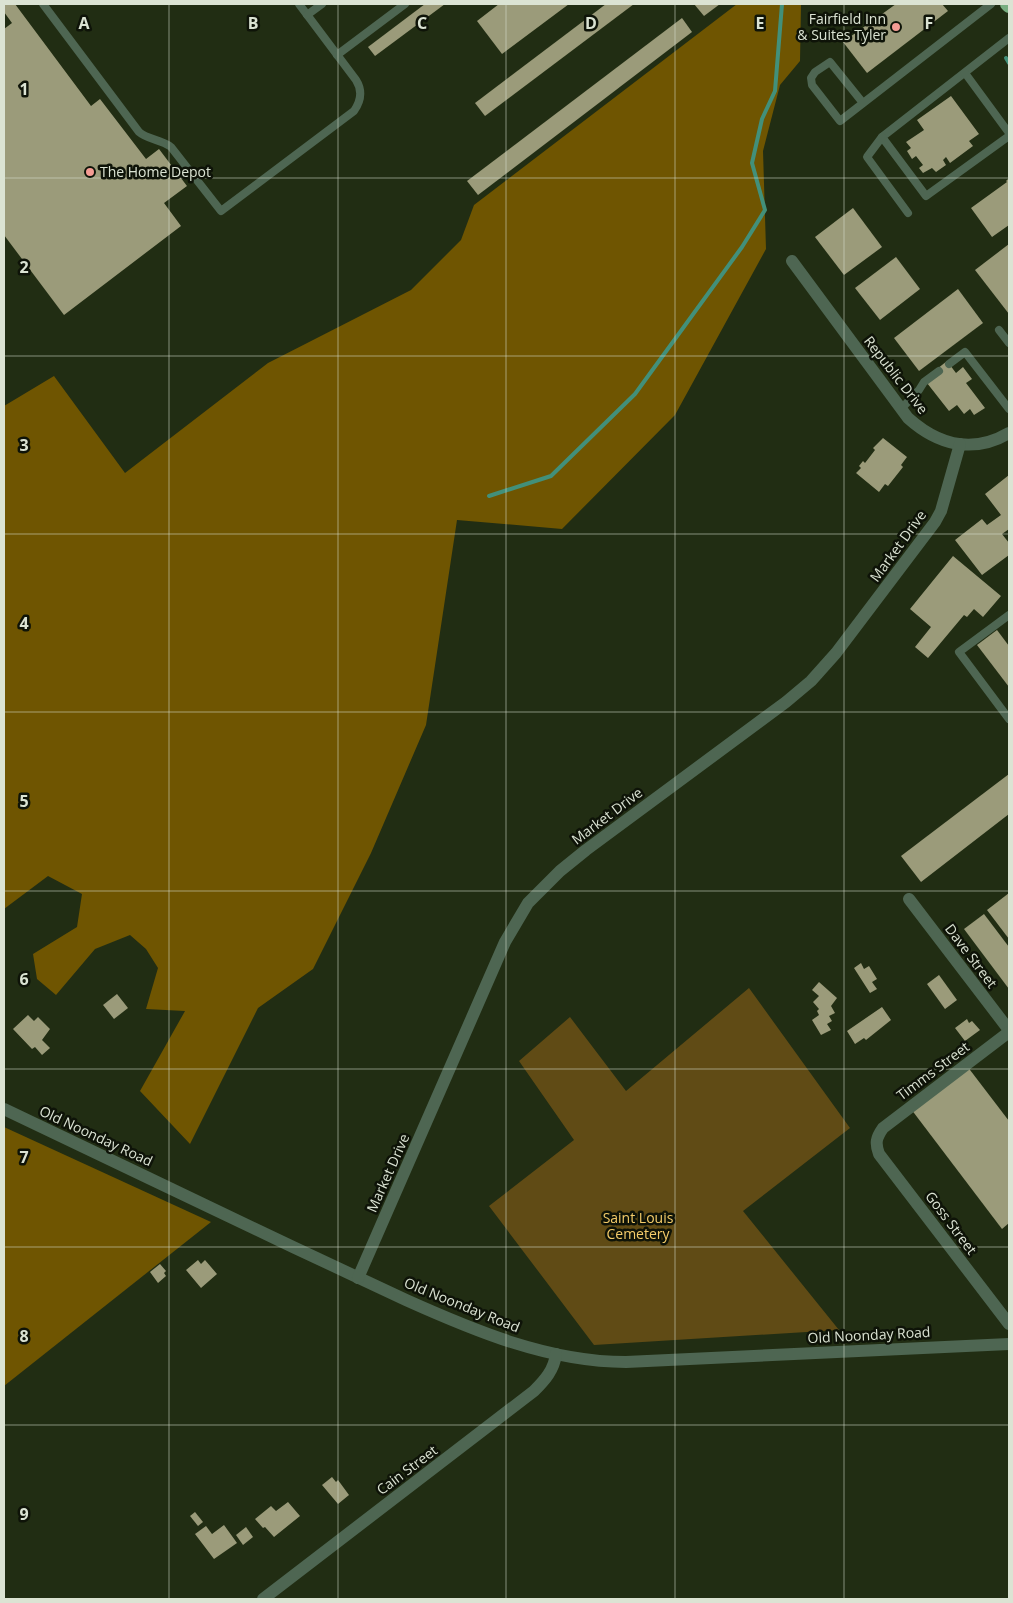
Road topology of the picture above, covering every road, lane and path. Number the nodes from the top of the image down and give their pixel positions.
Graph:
1 (43, 4) edge
2 (298, 4) edge
3 (322, 4) edge
4 (406, 4) edge
5 (991, 4) edge
6 (307, 15) junction
7 (1009, 38) edge
8 (337, 55) junction
9 (964, 73) junction
10 (863, 103) junction
11 (1009, 134) edge
12 (882, 137) junction
13 (908, 213) dead end
14 (792, 261) dead end
15 (999, 330) dead end
16 (1009, 343) edge
17 (949, 364) dead end
18 (938, 371) dead end
19 (1009, 409) edge
20 (901, 410) junction
21 (1009, 433) edge
22 (960, 444) junction
23 (1009, 615) edge
24 (1009, 719) edge
25 (909, 899) dead end
26 (1009, 1031) edge
27 (4, 1109) edge
28 (877, 1136) joint
29 (358, 1278) junction
30 (1009, 1324) edge
31 (1009, 1344) edge
32 (556, 1354) junction
33 (263, 1599) edge

1 - 8 lane
2 - 6 lane
3 - 6 lane
4 - 8 lane
5 - 10 lane
6 - 8 lane
7 - 9 lane
9 - 11 lane
9 - 12 lane
10 - 10 lane
11 - 12 lane
12 - 13 lane
14 - 20 street, Republic Drive
15 - 16 lane
17 - 19 lane
18 - 20 lane
20 - 22 street, Republic Drive
21 - 22 street, Republic Drive
22 - 29 street, Market Drive
23 - 24 lane
25 - 26 street, Dave Street
26 - 28 street, Timms Street
27 - 29 street, Old Noonday Road
28 - 30 street, Goss Street
29 - 32 street, Old Noonday Road
31 - 32 street, Old Noonday Road
32 - 33 street, Cain Street

